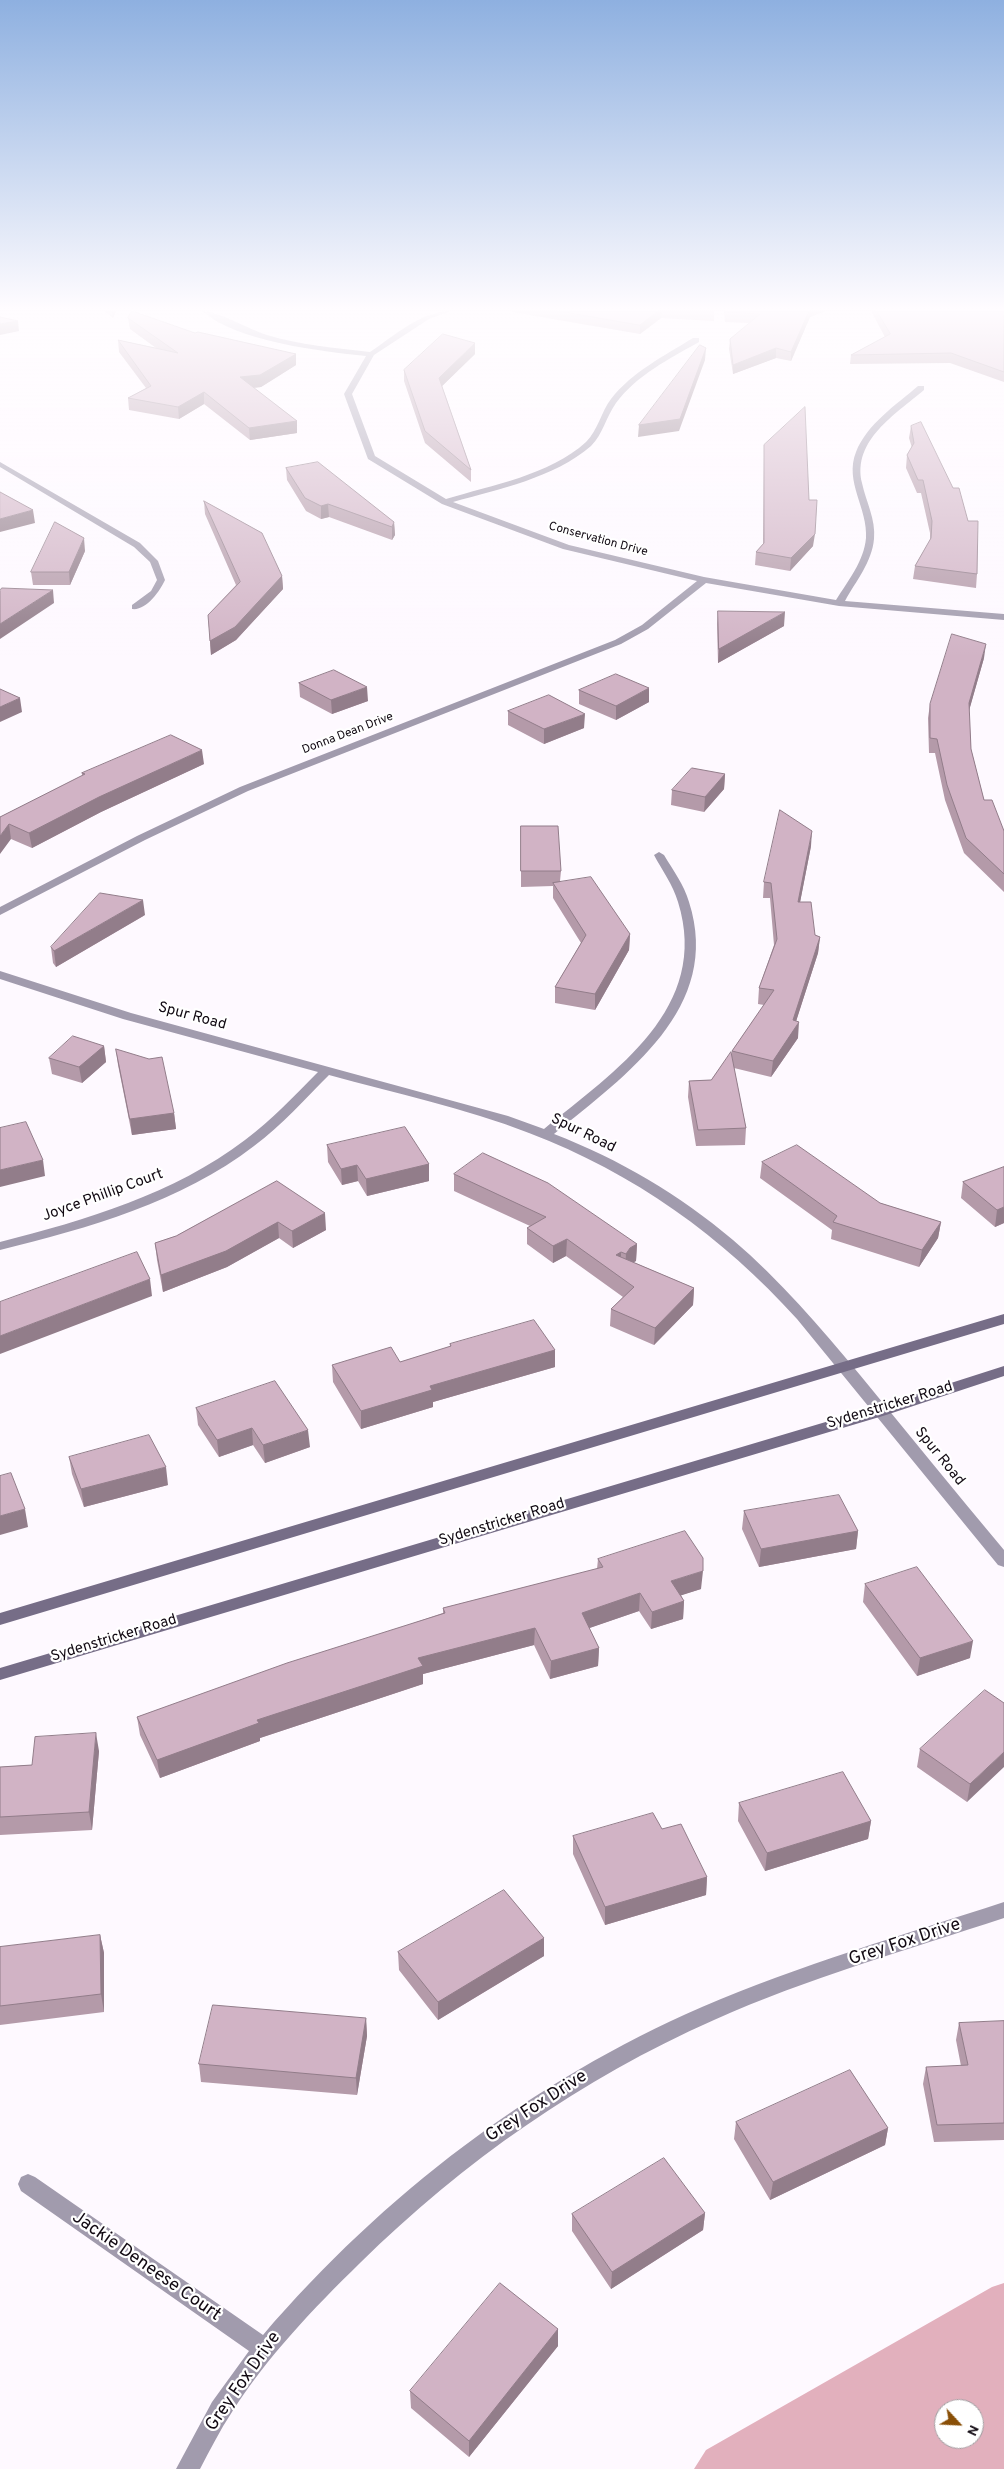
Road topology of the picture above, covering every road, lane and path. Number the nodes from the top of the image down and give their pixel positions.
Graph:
1 (360, 426) edge
2 (600, 426) edge
3 (879, 426) edge
4 (0, 464) edge
5 (445, 502) junction
6 (704, 580) junction
7 (839, 602) junction
8 (135, 607) dead end
9 (1004, 617) edge
10 (659, 856) dead end
11 (0, 912) edge
12 (0, 975) edge
13 (327, 1070) junction
14 (547, 1133) junction
15 (0, 1246) edge
16 (1004, 1319) edge
17 (845, 1368) junction
18 (1004, 1371) edge
19 (880, 1410) junction
20 (1004, 1561) edge
21 (0, 1619) edge
22 (0, 1674) edge
23 (1004, 1910) edge
24 (28, 2184) dead end
25 (264, 2349) junction
26 (187, 2469) edge

1 - 5 street, Conservation Drive
2 - 5 street
3 - 7 street
4 - 8 street
5 - 6 street, Conservation Drive
6 - 7 street, Conservation Drive
6 - 11 street, Donna Dean Drive
7 - 9 street, Conservation Drive
10 - 14 street
12 - 13 street, Spur Road
13 - 14 street, Spur Road
13 - 15 street, Joyce Phillip Court
14 - 17 street, Spur Road
16 - 17 main road
17 - 19 street, Spur Road
17 - 21 main road
18 - 19 main road, Sydenstricker Road
19 - 20 street, Spur Road
19 - 22 main road, Sydenstricker Road
23 - 25 street, Grey Fox Drive
24 - 25 street, Jackie Deneese Court
25 - 26 street, Grey Fox Drive

